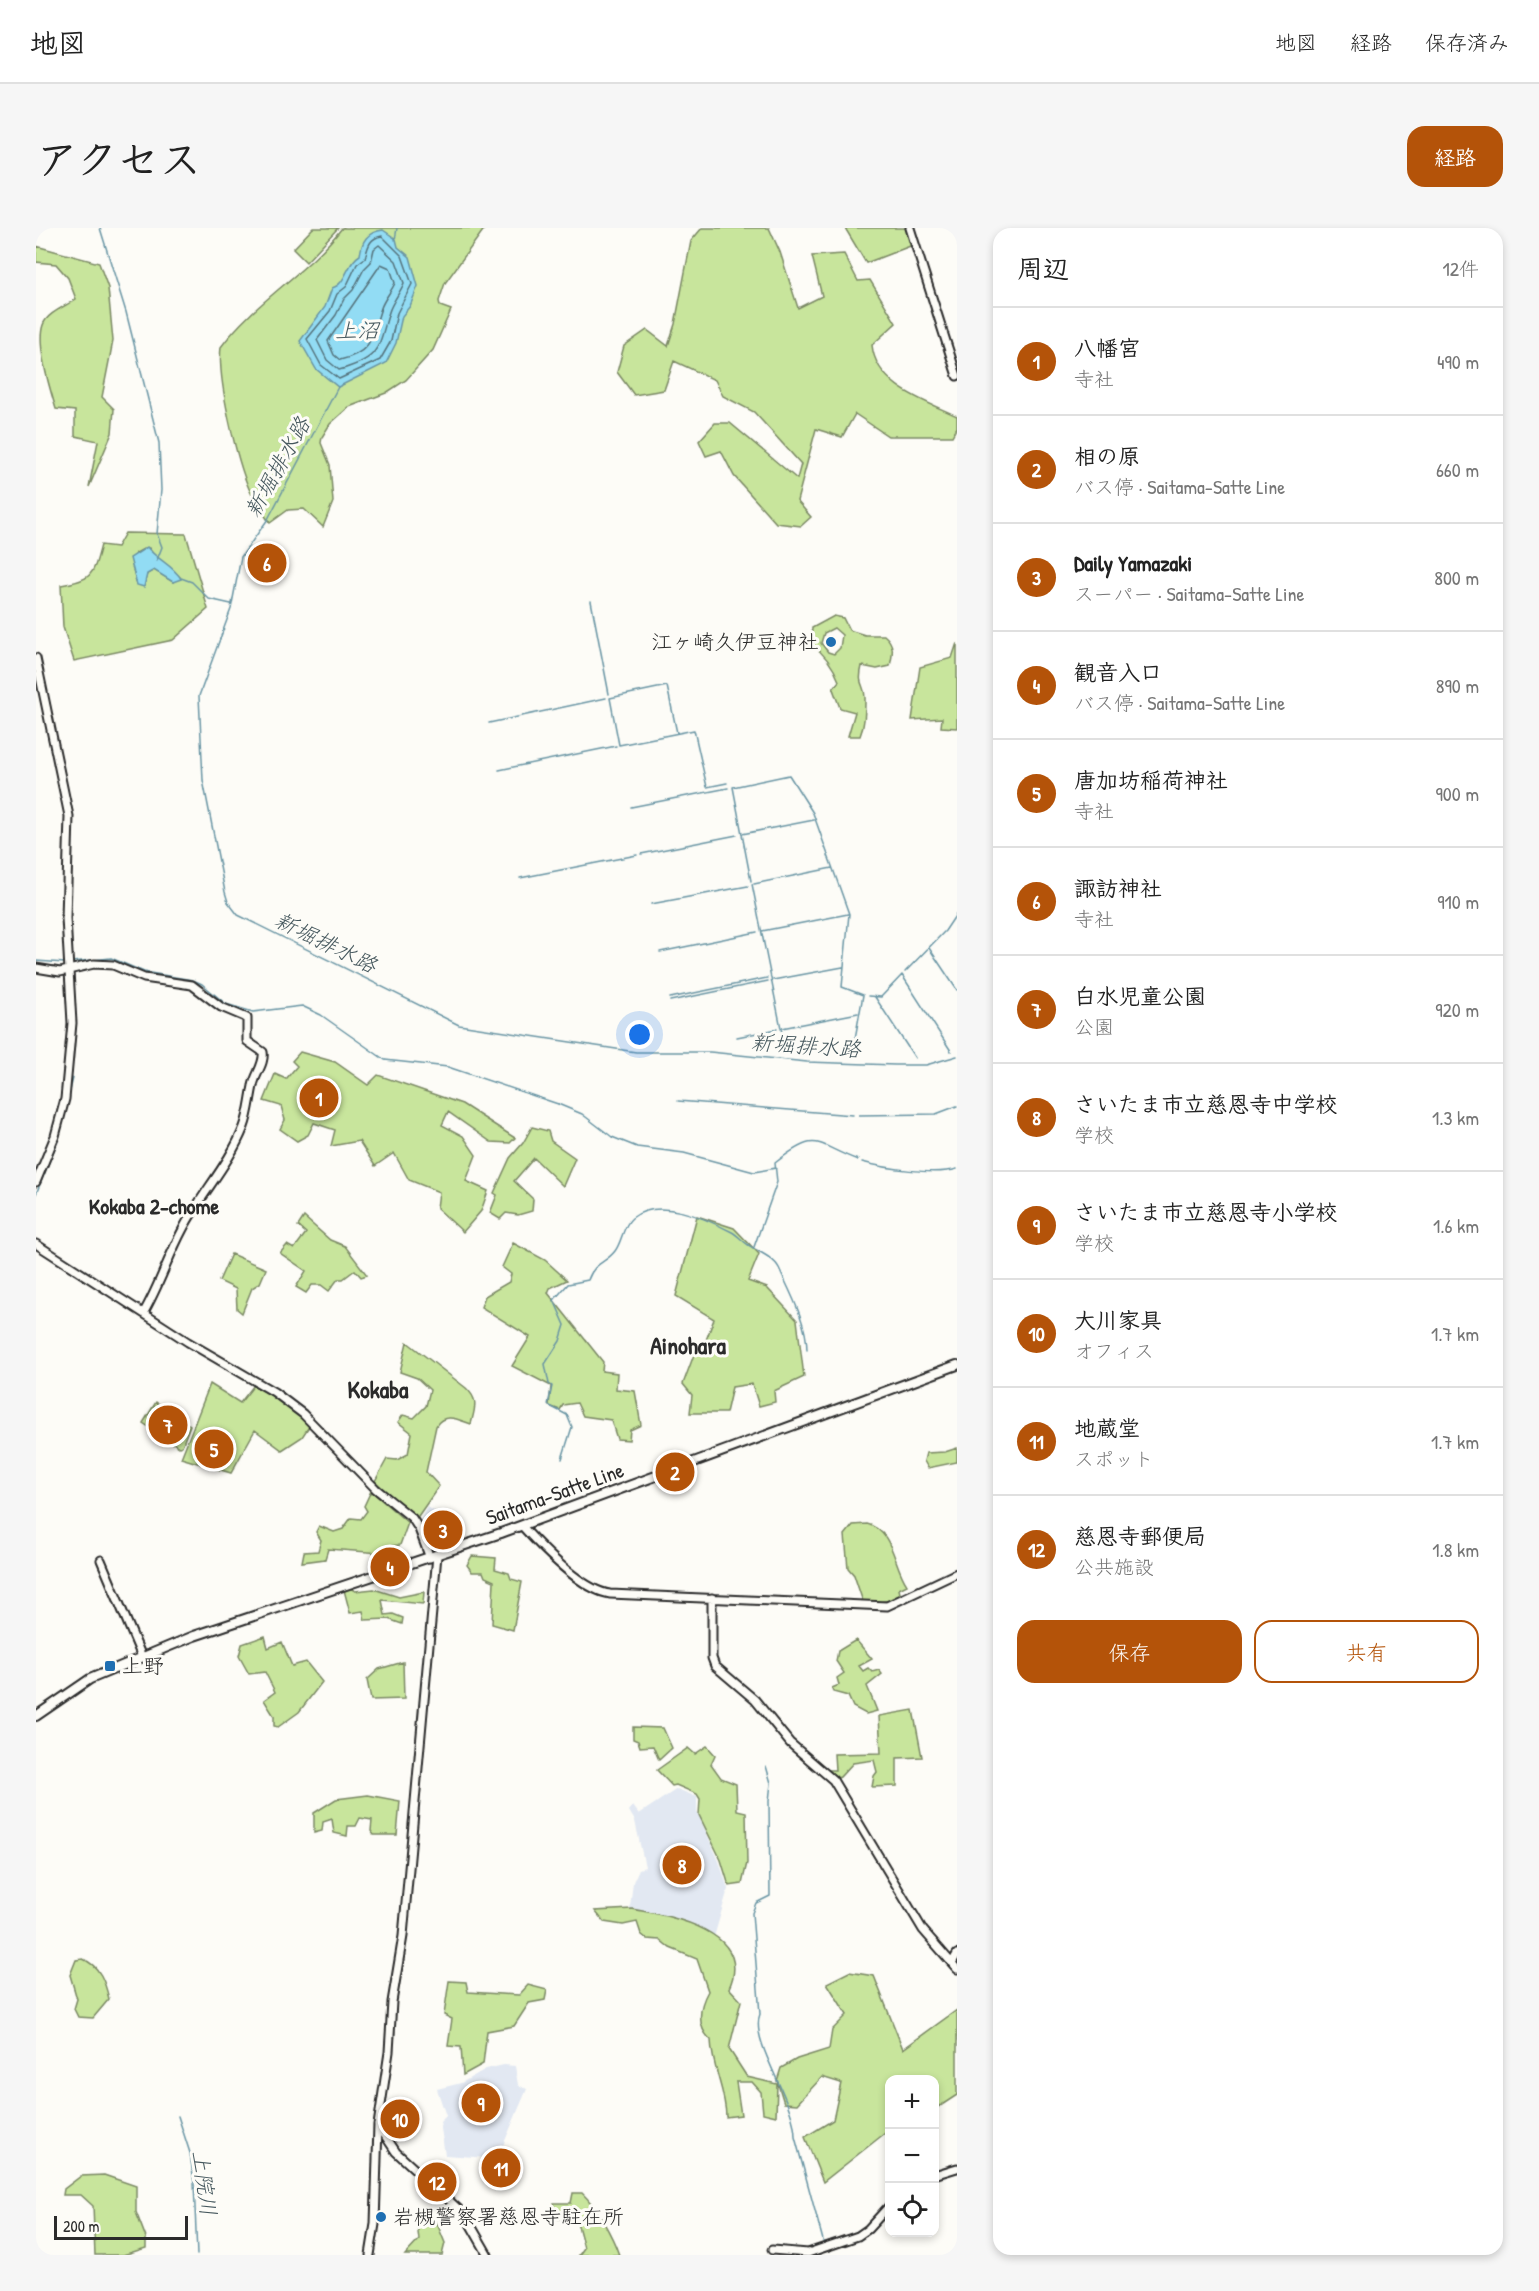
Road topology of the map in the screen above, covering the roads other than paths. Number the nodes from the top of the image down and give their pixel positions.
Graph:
1 (910, 228) edge
2 (957, 376) edge
3 (36, 658) edge
4 (36, 968) edge
5 (69, 972) junction
6 (36, 1182) edge
7 (36, 1244) edge
8 (144, 1312) junction
9 (957, 1365) edge
10 (522, 1526) junction
11 (433, 1556) junction
12 (101, 1560) dead end
13 (957, 1573) edge
14 (712, 1599) junction
15 (142, 1657) junction
16 (36, 1716) edge
17 (957, 1954) edge
18 (954, 1966) edge
19 (378, 2125) junction
20 (957, 2168) edge
21 (939, 2173) edge
22 (885, 2210) edge
23 (772, 2250) dead end
24 (370, 2255) edge
25 (488, 2255) edge

1 - 2 street
3 - 5 street
4 - 5 street
5 - 6 street
5 - 8 street
7 - 8 street
8 - 11 street
9 - 10 main road, Saitama-Satte Line
10 - 11 main road, Saitama-Satte Line
10 - 14 street
11 - 15 main road, Saitama-Satte Line
11 - 19 street
12 - 15 street
13 - 14 street
14 - 18 street
15 - 16 main road, Saitama-Satte Line
17 - 18 street
19 - 24 street
19 - 25 street
20 - 21 street
22 - 23 street

